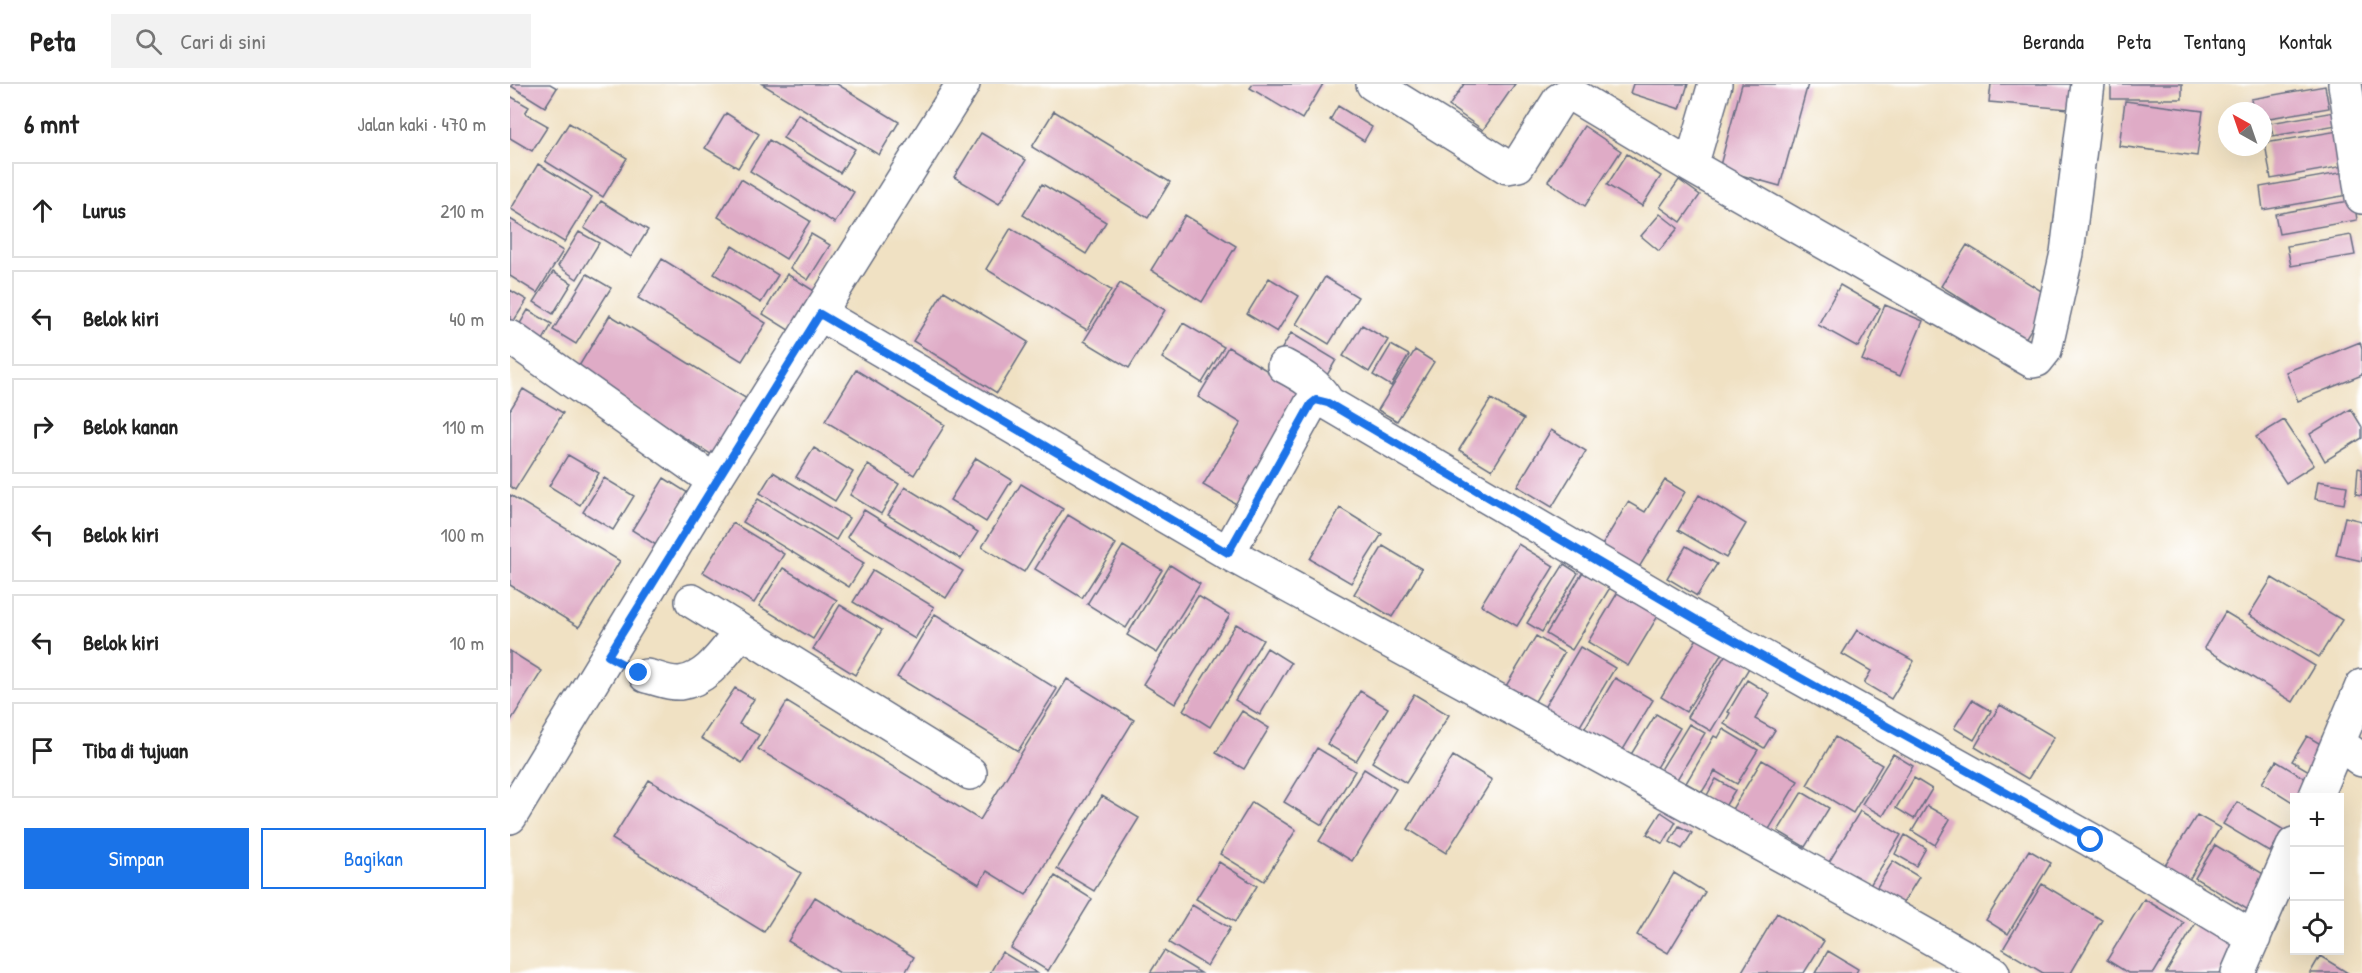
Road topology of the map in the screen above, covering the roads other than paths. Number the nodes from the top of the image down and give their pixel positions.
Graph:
1 (963, 84) edge
2 (1373, 84) edge
3 (1715, 84) edge
4 (2088, 84) edge
5 (2345, 84) edge
6 (1691, 166) junction
7 (2362, 197) edge
8 (820, 314) junction
9 (510, 338) edge
10 (1284, 366) dead end
11 (1328, 403) junction
12 (714, 481) junction
13 (1228, 553) junction
14 (654, 580) junction
15 (741, 632) junction
16 (608, 656) junction
17 (2362, 686) edge
18 (2350, 751) edge
19 (970, 773) dead end
20 (2319, 793) edge
21 (510, 817) edge
22 (2294, 847) edge
23 (2254, 938) junction
24 (1993, 973) edge
25 (2238, 973) edge

1 - 8 street
2 - 6 street
3 - 6 street
4 - 6 street
5 - 7 street
8 - 12 street
8 - 13 street
9 - 12 street
10 - 11 street
11 - 13 street
11 - 23 street
12 - 14 street
13 - 24 street
14 - 15 street
14 - 16 street
15 - 16 street
15 - 19 street
16 - 21 street
17 - 18 street
18 - 20 street
22 - 23 street
23 - 25 street

